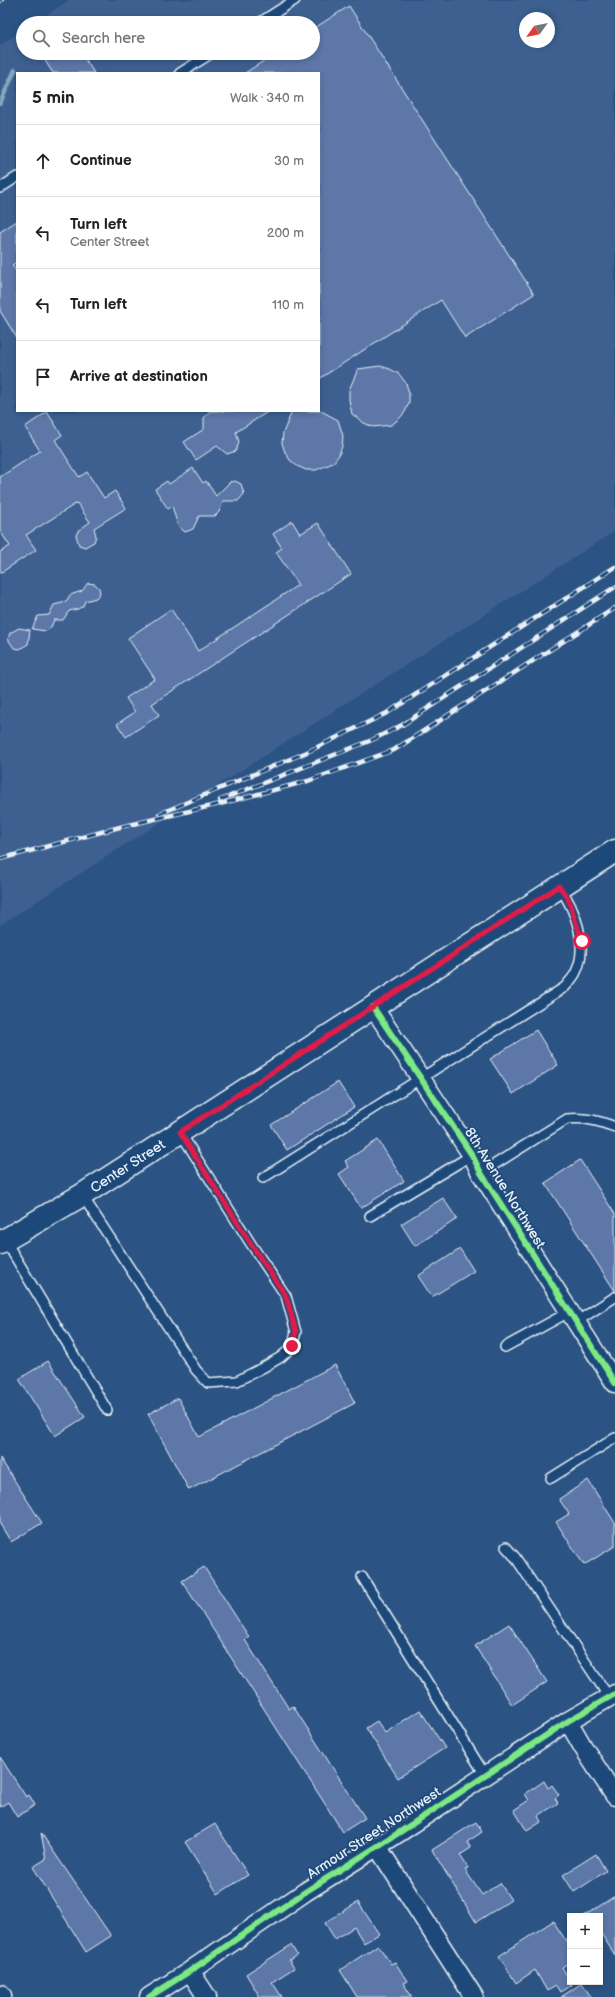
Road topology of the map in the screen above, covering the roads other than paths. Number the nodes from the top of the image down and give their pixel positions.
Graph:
1 (295, 0) edge
2 (270, 16) edge
3 (201, 60) edge
4 (182, 72) edge
5 (16, 178) edge
6 (0, 188) edge
7 (615, 851) edge
8 (559, 886) junction
9 (373, 1007) junction
10 (421, 1078) junction
11 (615, 1127) edge
12 (180, 1132) junction
13 (472, 1155) junction
14 (481, 1173) junction
15 (263, 1178) dead end
16 (82, 1195) junction
17 (370, 1216) dead end
18 (3, 1241) edge
19 (615, 1297) edge
20 (573, 1317) junction
21 (505, 1347) dead end
22 (615, 1383) edge
23 (107, 1410) dead end
24 (615, 1438) edge
25 (551, 1478) dead end
26 (506, 1547) dead end
27 (362, 1577) dead end
28 (612, 1696) edge
29 (568, 1721) junction
30 (485, 1775) junction
31 (615, 1796) edge
32 (377, 1846) junction
33 (190, 1971) junction
34 (149, 1997) edge
35 (207, 1997) edge
36 (474, 1997) edge

1 - 2 lane
3 - 4 lane
5 - 6 lane
7 - 8 main road, Center Street
8 - 9 main road, Center Street
8 - 10 lane
9 - 10 street, 8th Avenue Northwest
9 - 12 main road, Center Street
10 - 13 street, 8th Avenue Northwest
10 - 15 lane
11 - 14 lane
12 - 16 main road, Center Street
12 - 16 lane
13 - 14 street, 8th Avenue Northwest
13 - 17 lane
14 - 20 street, 8th Avenue Northwest
16 - 18 main road, Center Street
18 - 23 lane
19 - 20 lane
20 - 21 lane
20 - 22 street, 8th Avenue Northwest
24 - 25 lane
26 - 28 lane
27 - 30 lane
28 - 29 street, Armour Street Northwest
29 - 30 street, Armour Street Northwest
29 - 31 street
30 - 32 street, Armour Street Northwest
32 - 33 street, Armour Street Northwest
32 - 36 street
33 - 34 street, Armour Street Northwest
33 - 35 street

